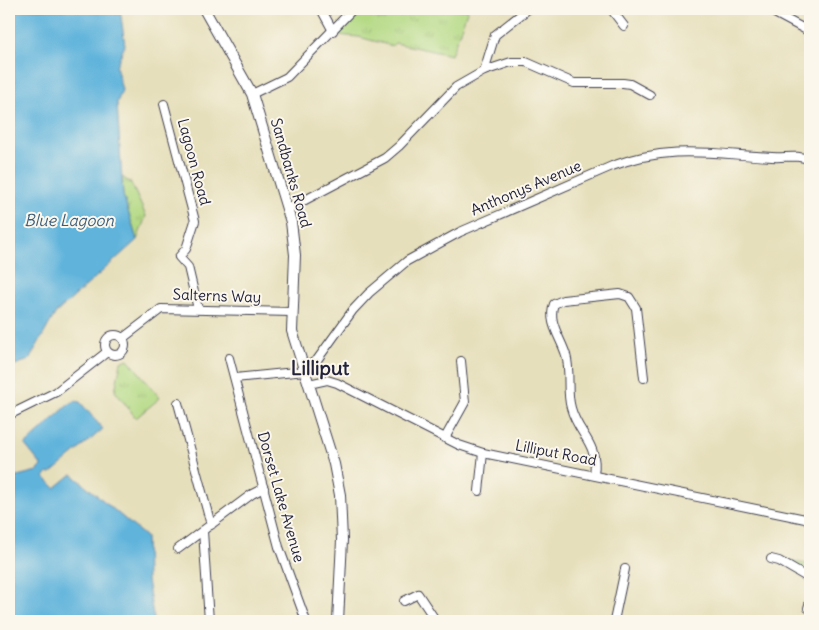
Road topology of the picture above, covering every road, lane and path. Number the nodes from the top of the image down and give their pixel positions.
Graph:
1 (204, 9) edge
2 (321, 9) edge
3 (353, 9) edge
4 (528, 9) edge
5 (611, 9) edge
6 (767, 9) edge
7 (624, 26) dead end
8 (333, 31) junction
9 (810, 32) edge
10 (484, 71) junction
11 (252, 94) junction
12 (650, 95) dead end
13 (164, 104) dead end
14 (810, 160) edge
15 (288, 210) junction
16 (198, 309) junction
17 (292, 312) junction
18 (122, 338) junction
19 (107, 352) junction
20 (229, 358) dead end
21 (460, 361) dead end
22 (305, 369) junction
23 (235, 378) junction
24 (644, 378) dead end
25 (309, 384) junction
26 (178, 403) dead end
27 (9, 415) edge
28 (445, 438) junction
29 (483, 453) junction
30 (594, 475) junction
31 (264, 488) junction
32 (479, 492) dead end
33 (810, 520) edge
34 (211, 525) junction
35 (203, 531) junction
36 (178, 549) dead end
37 (771, 559) dead end
38 (625, 569) dead end
39 (810, 579) edge
40 (404, 600) dead end
41 (209, 621) edge
42 (306, 621) edge
43 (338, 621) edge
44 (436, 621) edge
45 (614, 621) edge

1 - 11 main road, Sandbanks Road
2 - 8 street
3 - 8 street
4 - 10 street
5 - 7 street
6 - 9 street
8 - 11 street
10 - 12 street
10 - 15 street
11 - 15 main road, Sandbanks Road
13 - 16 street, Lagoon Road
14 - 22 street, Anthonys Avenue
15 - 17 main road, Sandbanks Road
16 - 17 street, Salterns Way
16 - 18 street, Salterns Way
17 - 22 main road, Sandbanks Road
18 - 19 street, Salterns Way
18 - 19 street, Salterns Way
19 - 27 street, Salterns Way
20 - 23 street, Dorset Lake Avenue
21 - 28 street
22 - 23 street
22 - 25 main road, Sandbanks Road
23 - 31 street, Dorset Lake Avenue
24 - 30 street
25 - 28 street, Lilliput Road
25 - 43 main road, Sandbanks Road
26 - 34 street
28 - 29 street, Lilliput Road
29 - 30 street, Lilliput Road
29 - 32 street
30 - 33 street, Lilliput Road
31 - 34 street
31 - 42 street, Dorset Lake Avenue
34 - 35 street
35 - 36 street
35 - 41 street
37 - 39 street
38 - 45 street
40 - 44 street

